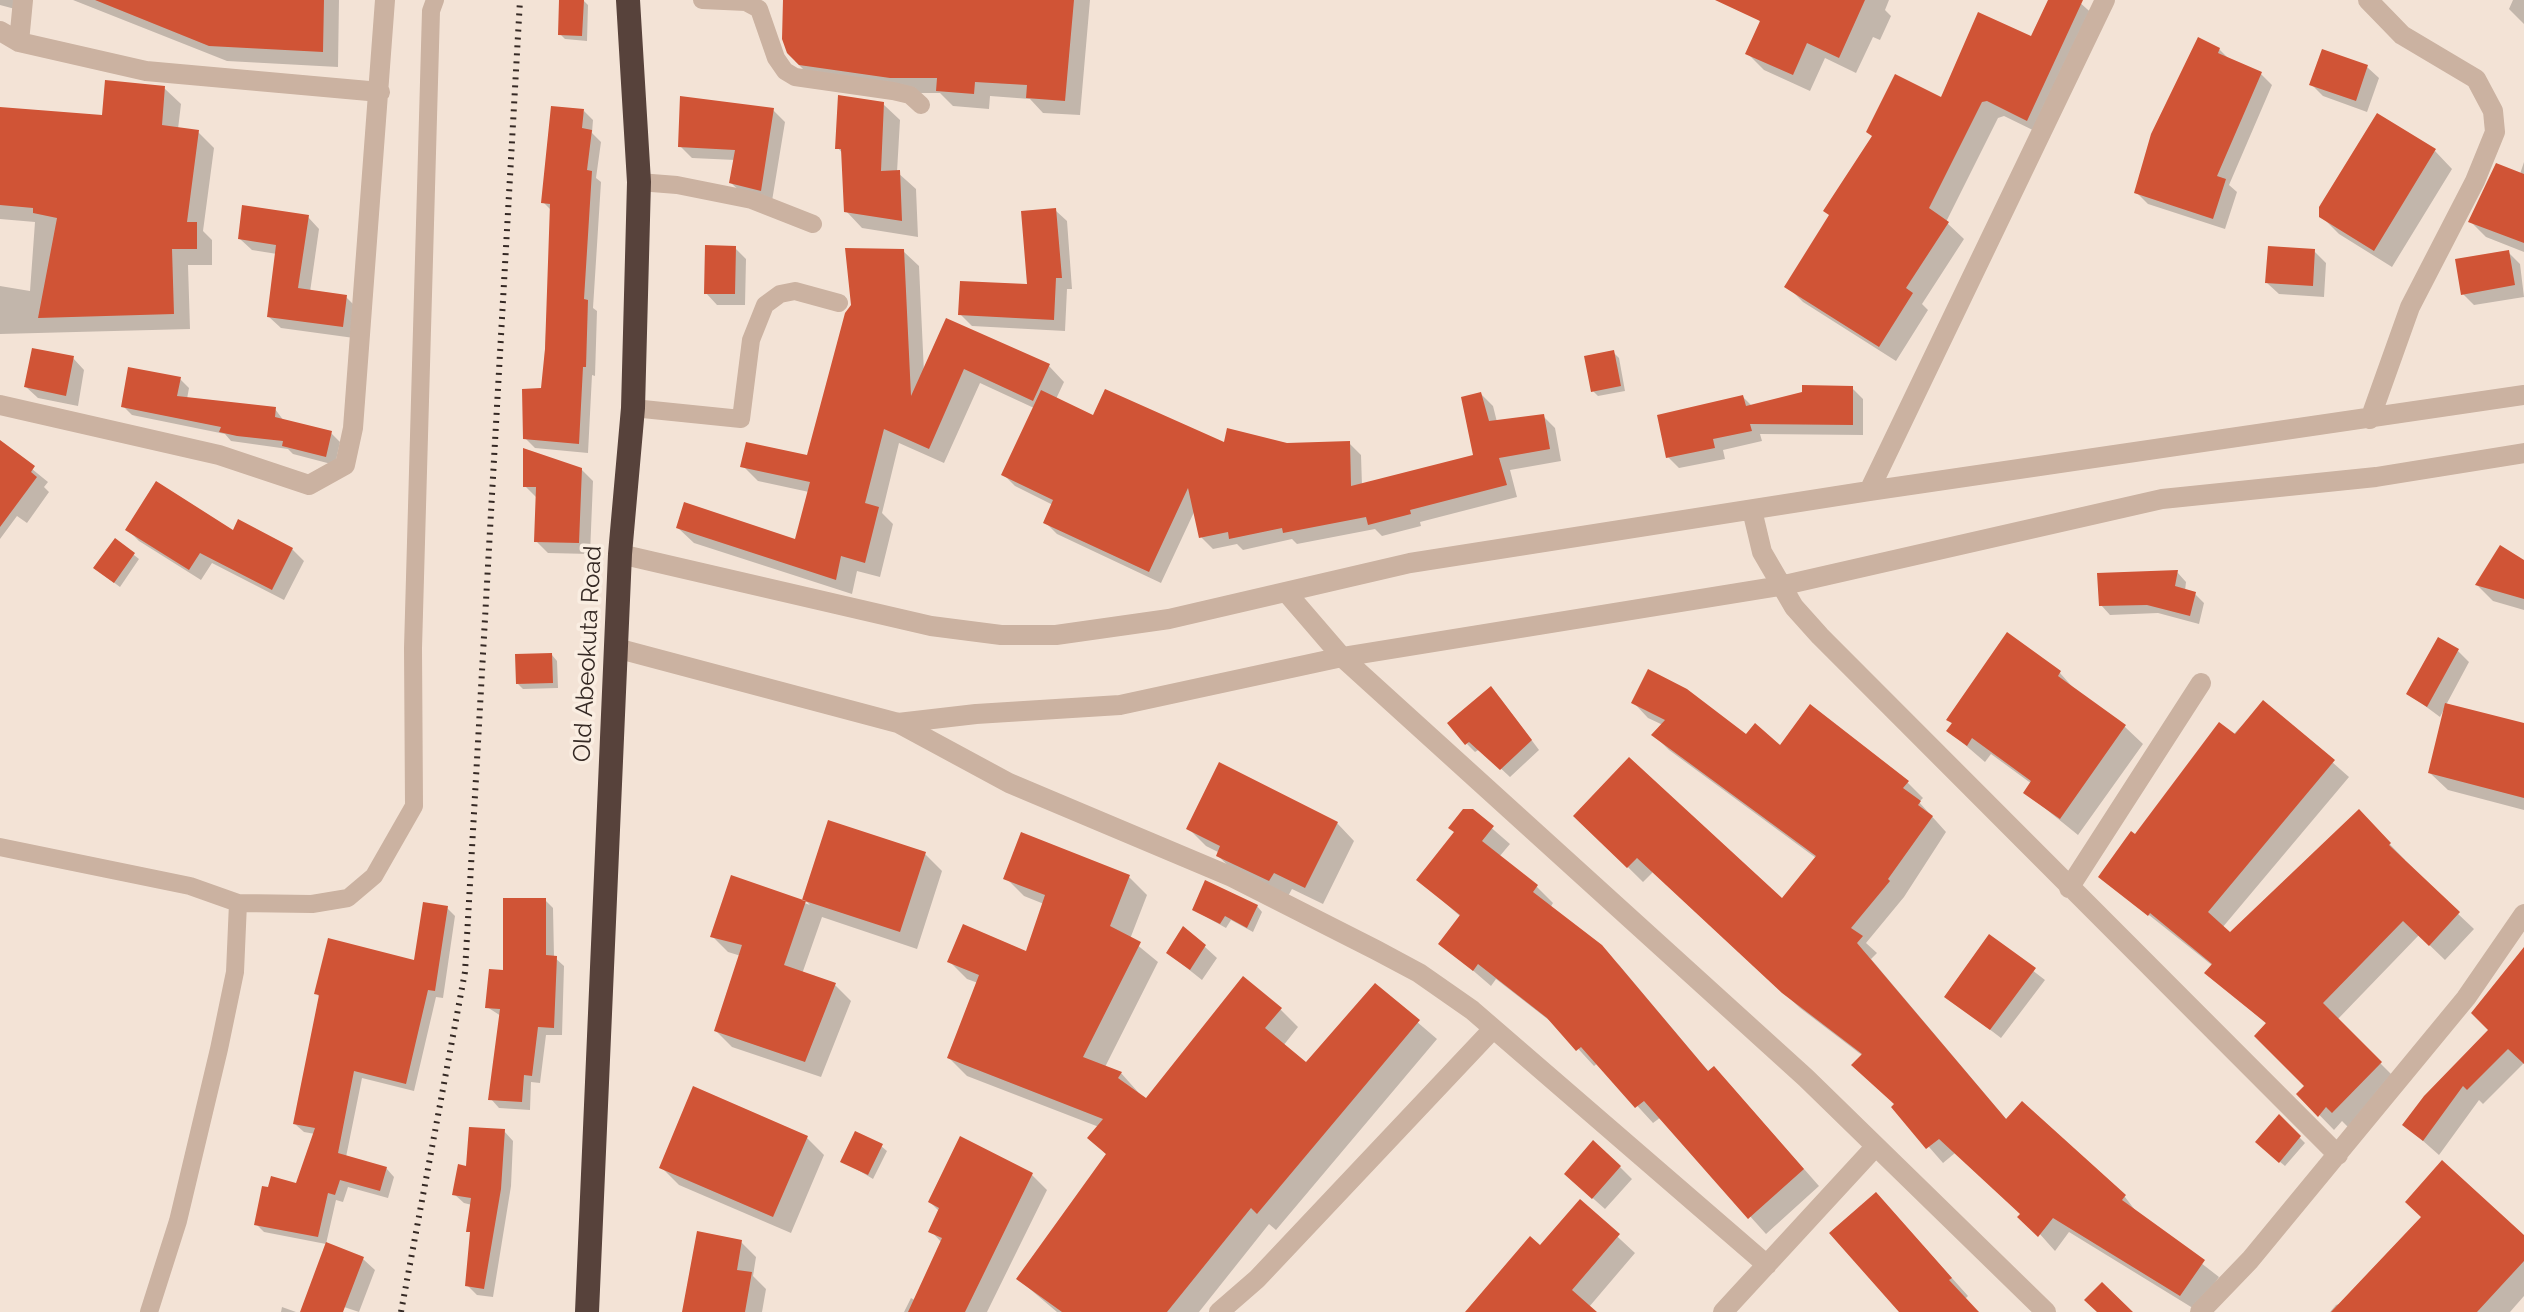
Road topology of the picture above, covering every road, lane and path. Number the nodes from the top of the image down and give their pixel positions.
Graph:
1 (23, 0) edge
2 (385, 0) edge
3 (435, 0) edge
4 (628, 0) edge
5 (702, 0) edge
6 (2105, 0) edge
7 (2368, 0) edge
8 (0, 31) edge
9 (19, 42) junction
10 (380, 92) junction
11 (921, 105) dead end
12 (639, 182) junction
13 (813, 224) dead end
14 (839, 303) dead end
15 (2524, 395) edge
16 (0, 405) edge
17 (633, 408) junction
18 (2370, 419) junction
19 (2524, 453) edge
20 (1869, 491) junction
21 (1752, 510) junction
22 (620, 554) junction
23 (1780, 586) junction
24 (1286, 592) junction
25 (616, 648) junction
26 (1342, 657) junction
27 (2201, 683) dead end
28 (898, 723) junction
29 (0, 847) edge
30 (2069, 888) junction
31 (238, 903) junction
32 (2524, 914) edge
33 (1493, 1029) junction
34 (1876, 1146) junction
35 (2338, 1155) junction
36 (1767, 1265) junction
37 (149, 1312) edge
38 (587, 1312) edge
39 (1219, 1312) edge
40 (1723, 1312) edge
41 (2046, 1312) edge
42 (2200, 1312) edge

1 - 9 street
2 - 10 street
3 - 31 lane
4 - 12 highway, Old Abeokuta Road
5 - 11 lane
6 - 20 street
7 - 18 street
8 - 9 street
9 - 10 street
10 - 16 street
12 - 13 lane
12 - 17 highway, Old Abeokuta Road
14 - 17 lane
15 - 18 street
17 - 22 highway, Old Abeokuta Road
18 - 20 street
19 - 23 street
20 - 21 street
21 - 23 street
21 - 24 street
22 - 24 street
22 - 25 highway, Old Abeokuta Road
23 - 26 street
23 - 30 street
24 - 26 street
25 - 28 street
25 - 38 highway, Old Abeokuta Road
26 - 28 street
26 - 34 street
27 - 30 street
28 - 33 street
29 - 31 lane
30 - 35 street
31 - 37 lane
32 - 35 street
33 - 36 street
33 - 39 street
34 - 36 street
34 - 41 street
35 - 42 street
36 - 40 street

